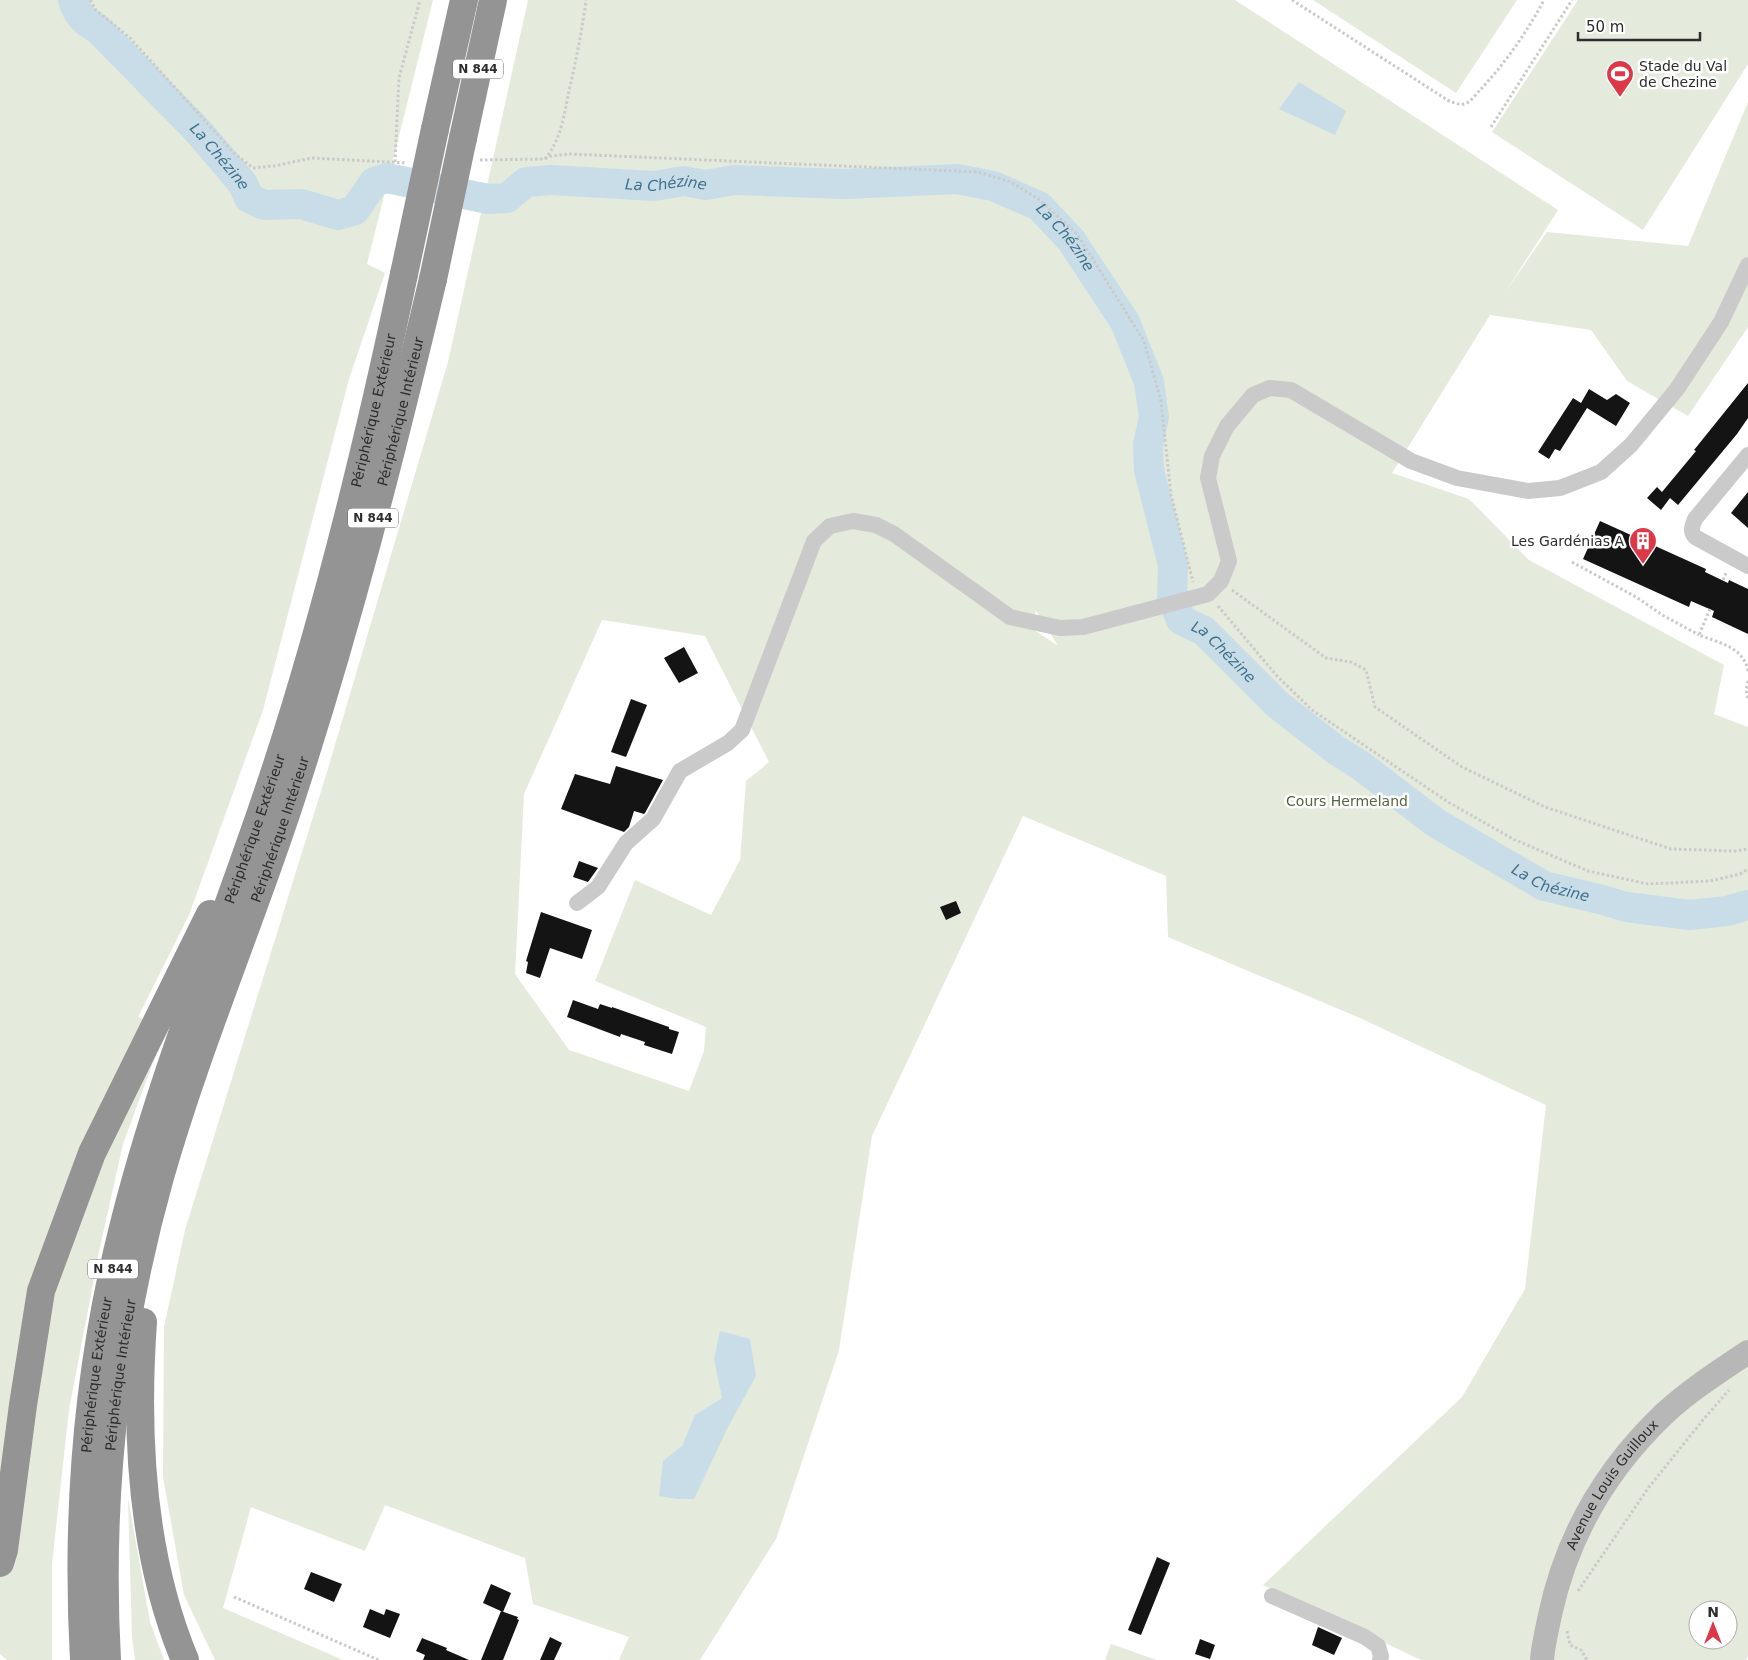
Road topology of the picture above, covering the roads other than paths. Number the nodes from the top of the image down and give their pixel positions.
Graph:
1 (464, 0) edge
2 (493, 0) edge
3 (1748, 265) edge
4 (1748, 455) edge
5 (1748, 566) edge
6 (232, 895) junction
7 (577, 903) dead end
8 (142, 1248) junction
9 (1748, 1352) edge
10 (0, 1563) edge
11 (1272, 1596) dead end
12 (84, 1660) edge
13 (107, 1660) edge
14 (185, 1660) edge
15 (1380, 1660) edge
16 (1542, 1660) edge

1 - 6 highway, Périphérique Extérieur / N 844, bridge
2 - 8 highway, Périphérique Intérieur / N 844, bridge
3 - 7 street
4 - 5 street
6 - 10 highway
6 - 12 highway, Périphérique Extérieur / N 844
8 - 13 highway, Périphérique Intérieur / N 844
8 - 14 highway
9 - 16 street, Avenue Louis Guilloux
11 - 15 street

